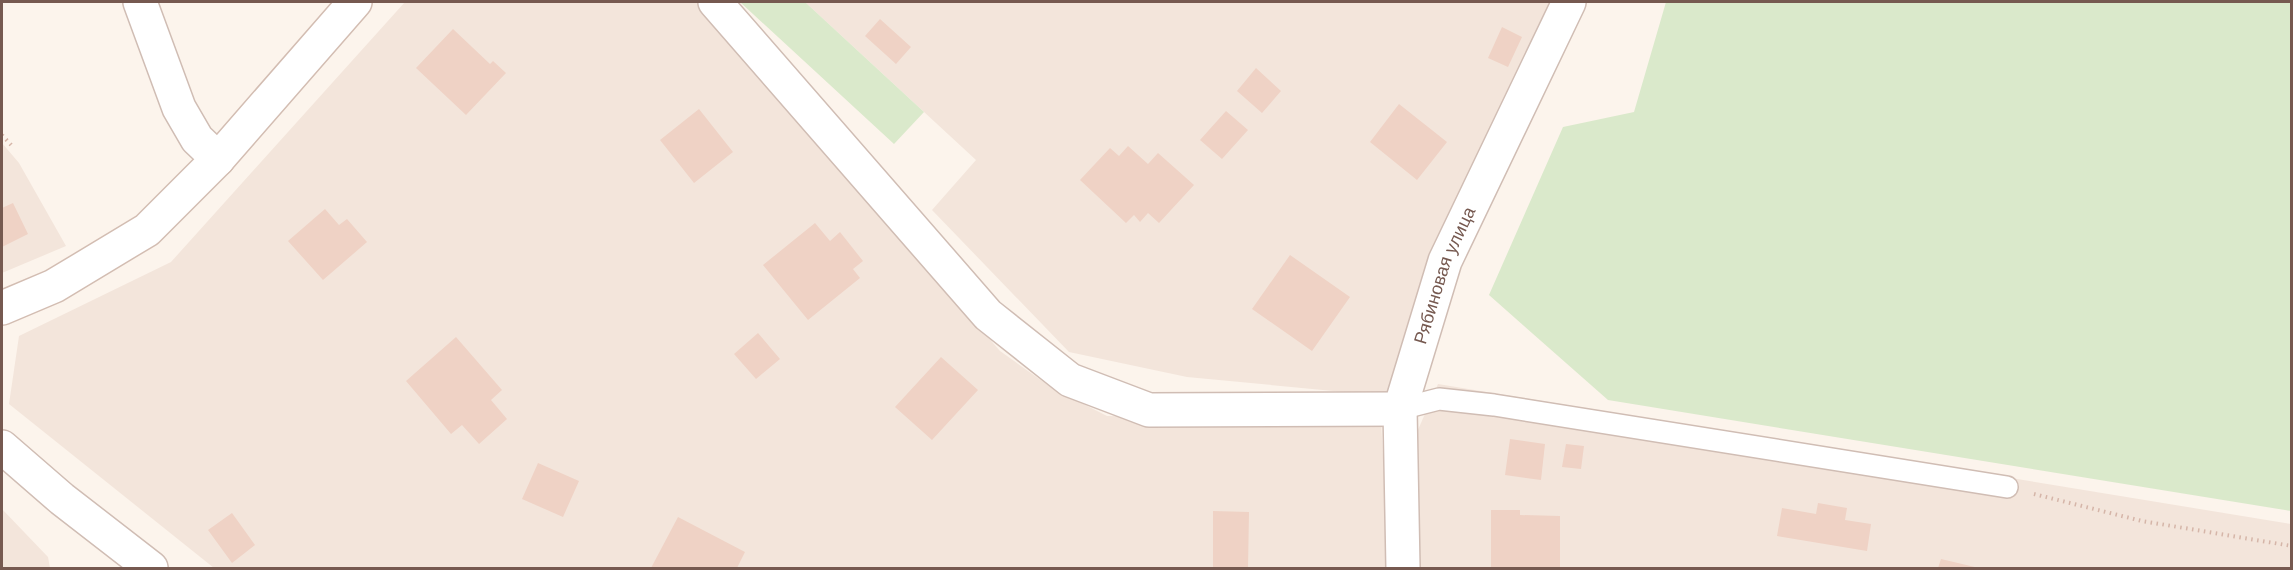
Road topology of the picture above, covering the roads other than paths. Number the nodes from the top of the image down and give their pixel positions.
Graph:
1 (140, 2) edge
2 (355, 2) edge
3 (715, 2) edge
4 (1569, 2) edge
5 (218, 159) junction
6 (2, 308) edge
7 (1400, 410) junction
8 (2, 447) edge
9 (2007, 488) road end
10 (151, 568) edge
11 (1403, 568) edge

1 - 5 street
2 - 5 street
3 - 7 street
4 - 7 street, Рябиновая улица
5 - 6 street
7 - 9 lane
7 - 11 street, Рябиновая улица
8 - 10 street

